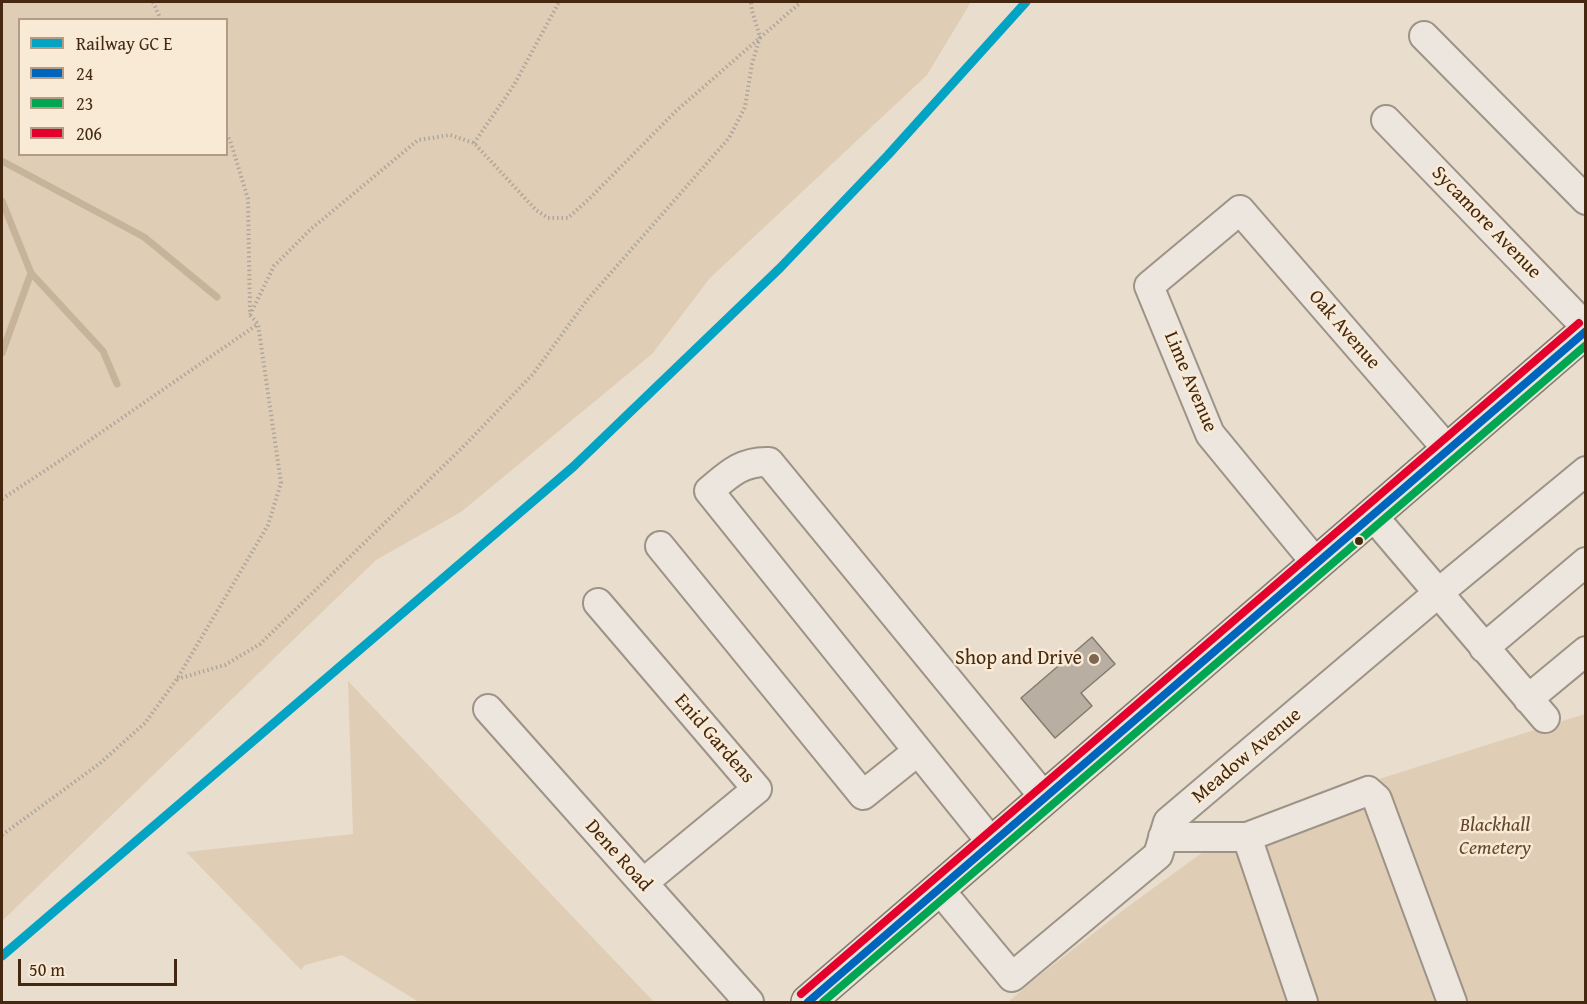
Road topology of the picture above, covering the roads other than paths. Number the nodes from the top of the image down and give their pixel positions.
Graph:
1 (1424, 36) dead end
2 (1386, 120) dead end
3 (1586, 200) edge
4 (1240, 210) joint
5 (1586, 329) edge
6 (1448, 450) junction
7 (1586, 471) edge
8 (1372, 515) junction
9 (660, 546) dead end
10 (1586, 562) edge
11 (1316, 563) junction
12 (1437, 594) junction
13 (598, 603) dead end
14 (1484, 648) junction
15 (1586, 651) edge
16 (488, 709) dead end
17 (918, 751) junction
18 (1045, 798) junction
19 (1163, 837) junction
20 (1247, 837) junction
21 (992, 843) junction
22 (643, 883) junction
23 (939, 889) junction
24 (749, 1002) edge
25 (808, 1002) edge
26 (1303, 1002) edge
27 (1452, 1002) edge

1 - 3 street
2 - 5 street, Sycamore Avenue
4 - 6 street, Oak Avenue
4 - 11 street, Lime Avenue
5 - 6 main road
6 - 8 main road
7 - 12 street, Meadow Avenue
8 - 11 main road
8 - 12 street
9 - 17 street
10 - 14 street
11 - 18 main road
12 - 14 street
12 - 19 street, Meadow Avenue
13 - 22 street, Enid Gardens
14 - 15 street
16 - 22 street, Dene Road
17 - 18 street
17 - 21 street
18 - 21 main road
19 - 20 street
19 - 23 street, Meadow Avenue
20 - 26 street
20 - 27 street
21 - 23 main road
22 - 24 street, Dene Road
23 - 25 main road

